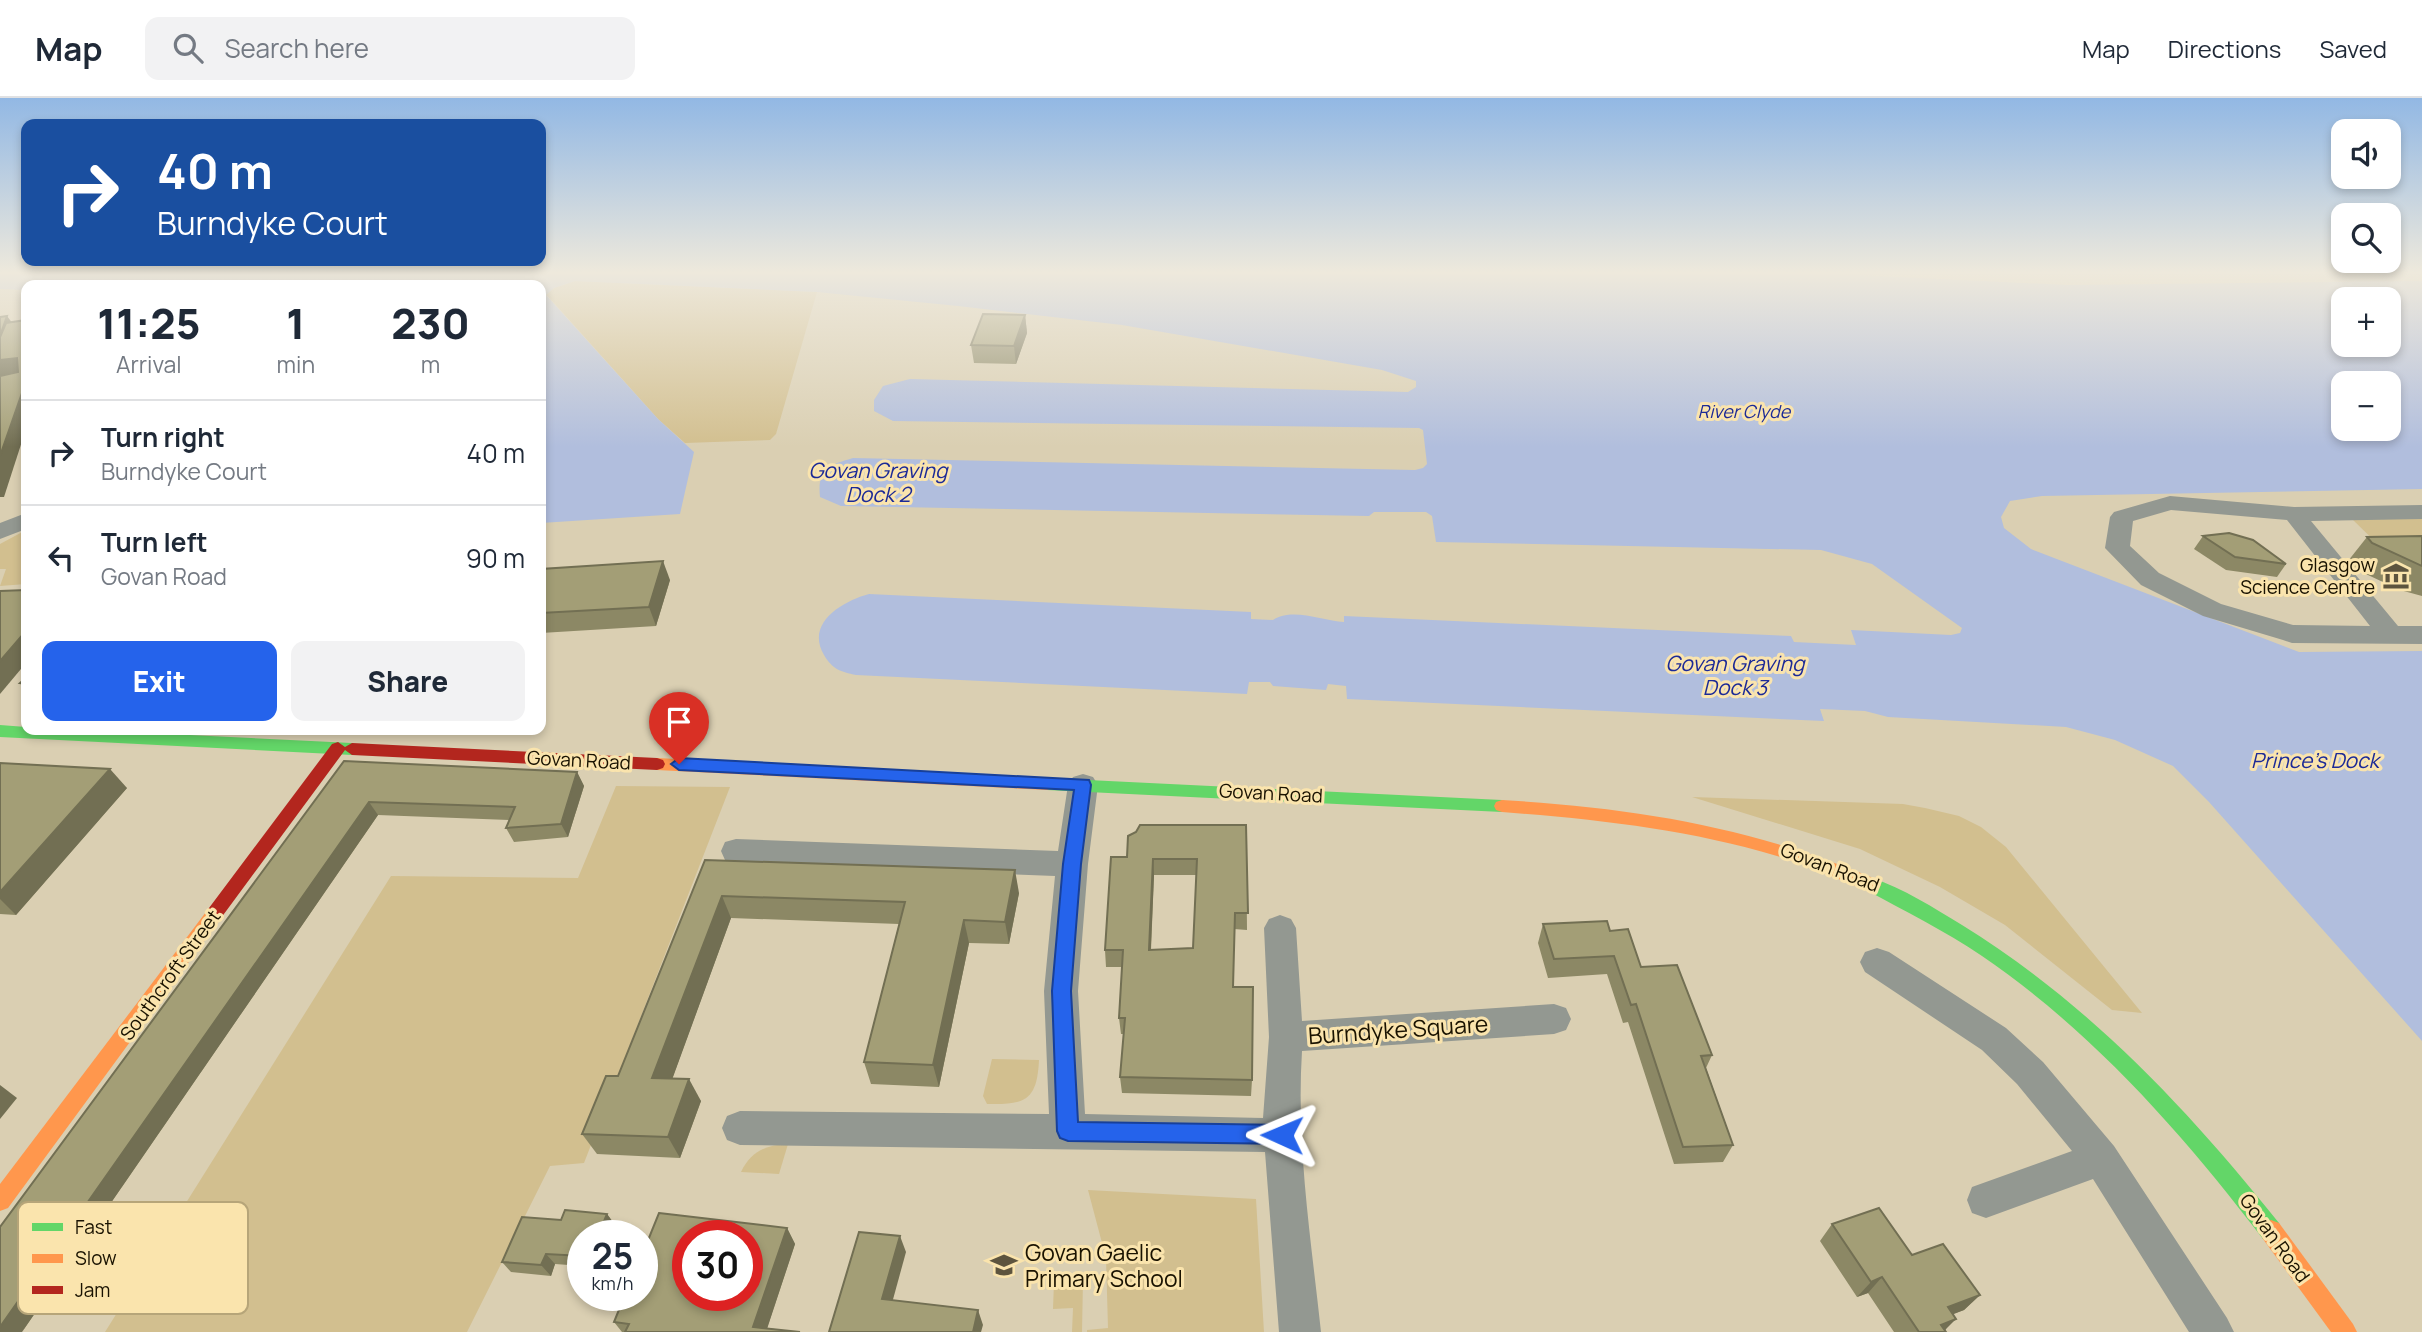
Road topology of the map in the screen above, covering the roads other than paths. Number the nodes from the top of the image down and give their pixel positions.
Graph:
1 (2422, 501) edge
2 (2422, 512) edge
3 (2354, 513) junction
4 (2294, 514) junction
5 (21, 522) edge
6 (0, 532) edge
7 (2391, 635) junction
8 (2422, 635) edge
9 (0, 732) edge
10 (21, 733) edge
11 (63, 735) edge
12 (338, 748) junction
13 (1083, 785) junction
14 (736, 851) dead end
15 (1072, 864) junction
16 (1280, 928) dead end
17 (1877, 962) dead end
18 (1554, 1019) dead end
19 (1286, 1037) junction
20 (740, 1128) dead end
21 (1068, 1131) junction
22 (1282, 1135) junction
23 (2101, 1158) junction
24 (0, 1200) edge
25 (1986, 1200) dead end
26 (1300, 1332) edge
27 (2213, 1332) edge
28 (2345, 1332) edge

1 - 3 street
2 - 3 street
3 - 4 street
4 - 7 street
4 - 7 street
5 - 6 street
7 - 8 street
9 - 10 street, Govan Road
11 - 12 street, Govan Road
12 - 13 street, Govan Road
12 - 24 street, Southcroft Street
13 - 15 street
13 - 28 street, Govan Road
14 - 15 street
15 - 21 street
16 - 19 street
17 - 23 street
18 - 19 street, Burndyke Square
19 - 22 street, Burndyke Square
20 - 21 street
21 - 22 street
22 - 26 street, Burndyke Square
23 - 25 street
23 - 27 street

